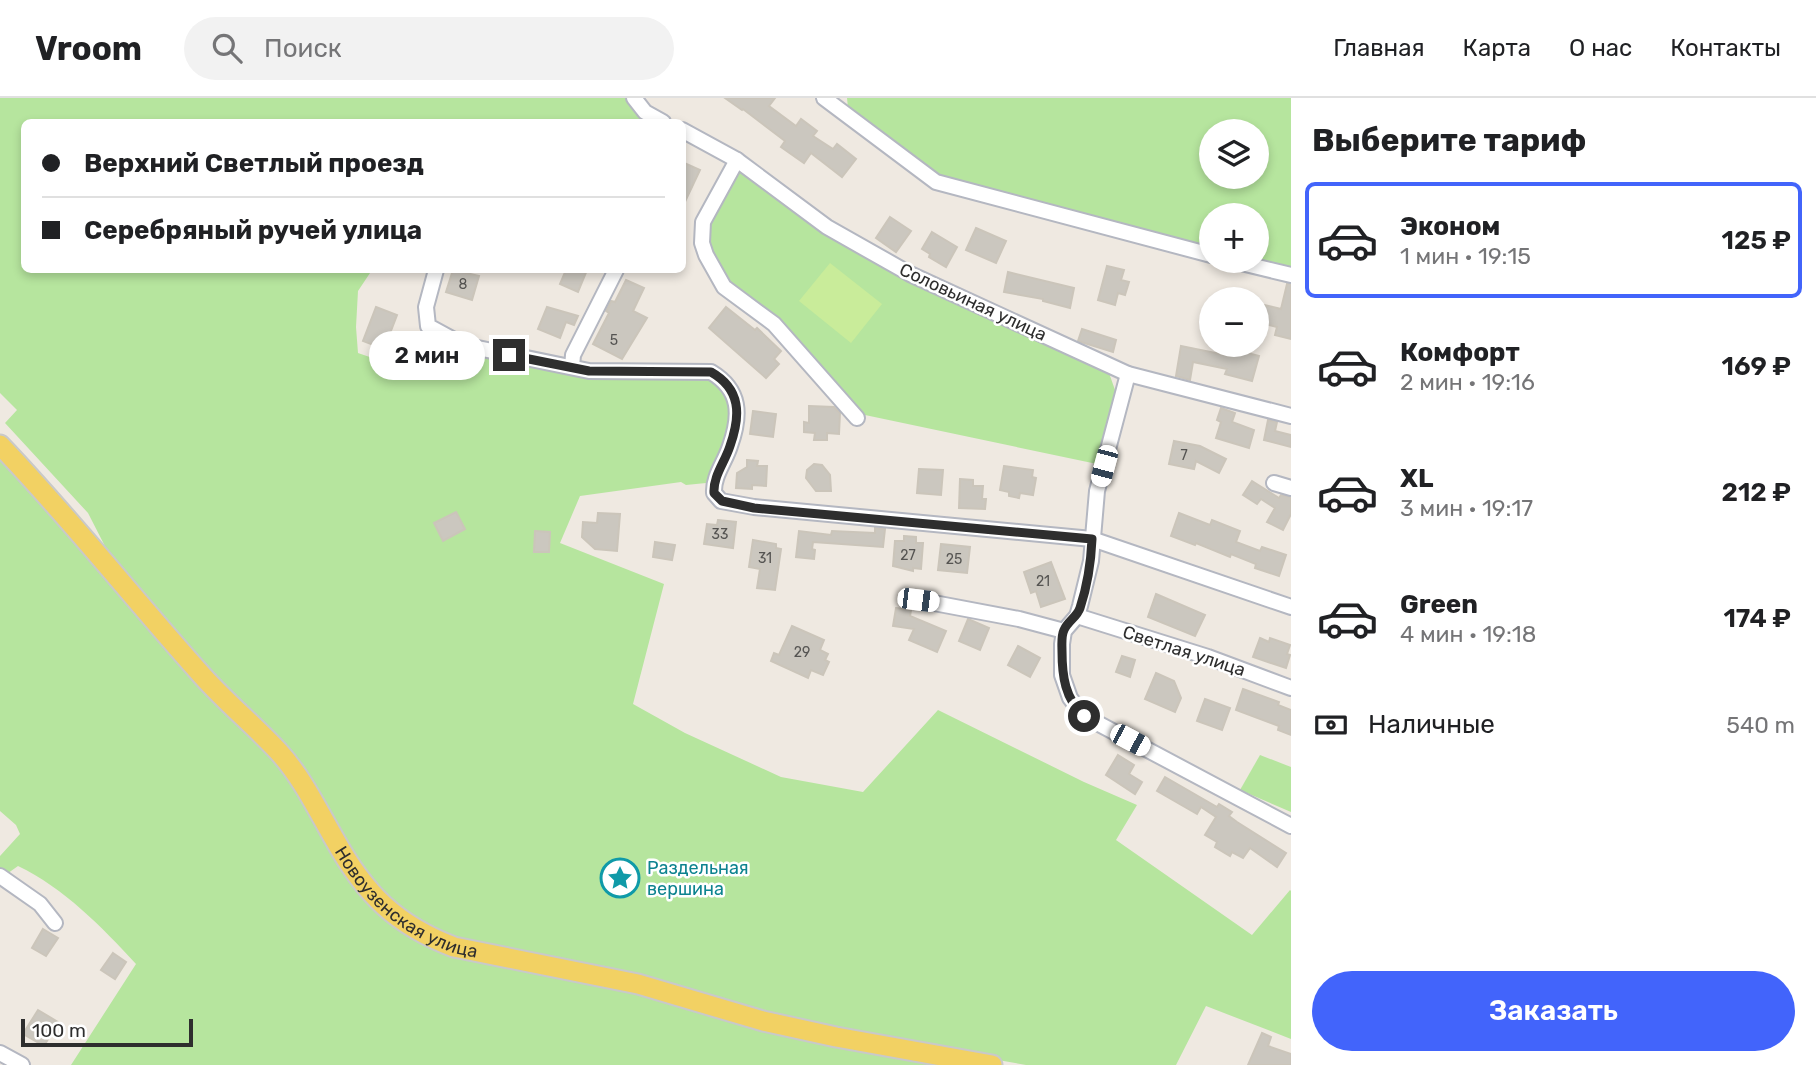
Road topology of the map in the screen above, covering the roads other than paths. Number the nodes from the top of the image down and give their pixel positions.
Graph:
1 (634, 98) edge
2 (824, 98) edge
3 (658, 119) edge
4 (686, 132) edge
5 (737, 160) junction
6 (1199, 252) edge
7 (1269, 270) edge
8 (435, 273) edge
9 (614, 273) edge
10 (1291, 275) edge
11 (572, 367) junction
12 (1128, 374) junction
13 (1291, 416) edge
14 (857, 418) dead end
15 (0, 445) edge
16 (1274, 483) dead end
17 (1291, 488) edge
18 (1092, 539) junction
19 (918, 600) dead end
20 (1291, 607) edge
21 (1077, 616) junction
22 (1063, 631) junction
23 (1291, 688) edge
24 (1291, 826) edge
25 (0, 876) edge
26 (55, 923) dead end
27 (0, 1053) edge
28 (22, 1065) edge
29 (992, 1065) edge

1 - 3 street
2 - 6 street
4 - 5 street, Соловьиная улица
5 - 12 street, Соловьиная улица
5 - 14 street
7 - 10 street
8 - 11 street
9 - 11 street
11 - 18 street
12 - 13 street, Соловьиная улица
12 - 18 street
15 - 29 main road, Новоузенская улица
16 - 17 street
18 - 20 street
18 - 21 street
19 - 22 street
21 - 22 street
21 - 23 street, Светлая улица
22 - 24 street
25 - 26 street
27 - 28 street

